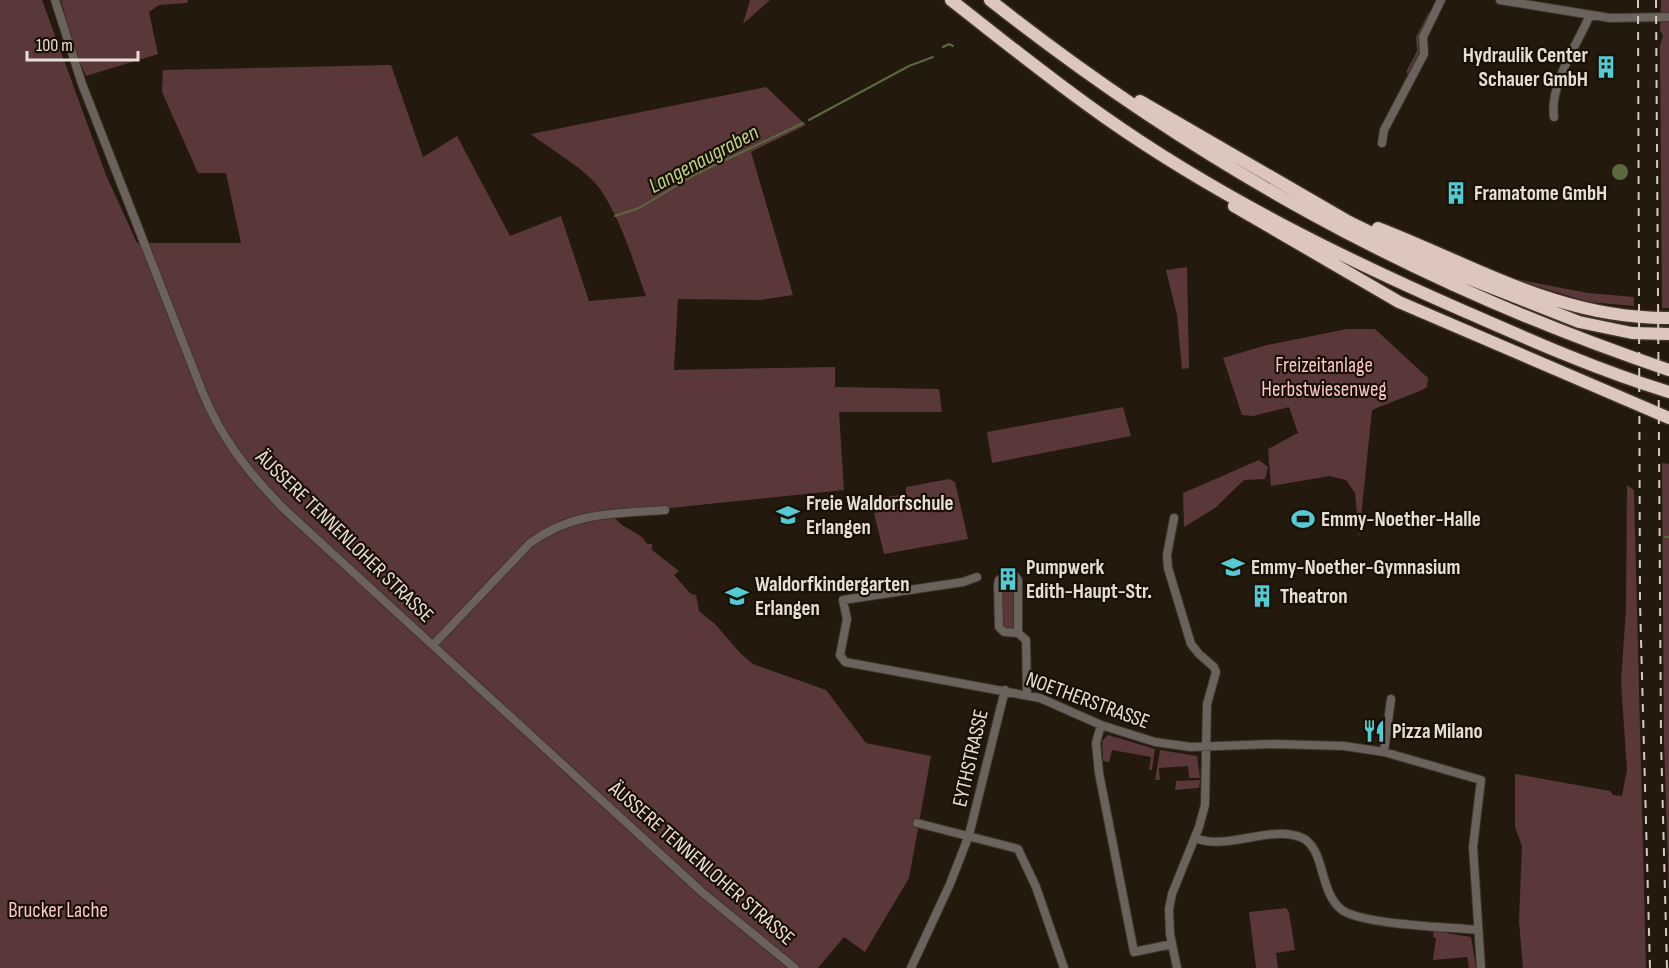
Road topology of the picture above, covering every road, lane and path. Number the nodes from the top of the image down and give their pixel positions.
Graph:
1 (55, 0) edge
2 (951, 0) edge
3 (990, 0) edge
4 (1441, 0) edge
5 (1500, 0) edge
6 (1590, 15) junction
7 (1669, 17) edge
8 (1043, 42) junction
9 (1554, 117) dead end
10 (1382, 143) dead end
11 (1210, 184) junction
12 (1300, 194) junction
13 (1669, 318) edge
14 (1669, 334) edge
15 (1669, 370) edge
16 (1596, 386) junction
17 (1669, 392) edge
18 (1669, 410) edge
19 (1669, 418) edge
20 (665, 510) dead end
21 (1174, 518) dead end
22 (977, 577) dead end
23 (1018, 633) junction
24 (433, 645) junction
25 (1005, 690) junction
26 (1027, 695) junction
27 (1391, 699) dead end
28 (1101, 725) junction
29 (1206, 746) junction
30 (1384, 752) junction
31 (918, 823) dead end
32 (969, 835) junction
33 (1195, 838) junction
34 (1478, 930) junction
35 (1172, 944) junction
36 (795, 968) edge
37 (911, 968) edge
38 (1064, 968) edge
39 (1177, 968) edge
40 (1481, 968) edge

1 - 24 street, ÄUSSERE TENNENLOHER STRASSE
2 - 11 highway
3 - 8 highway
4 - 10 street
5 - 6 street
6 - 7 street
6 - 9 street
8 - 12 highway
8 - 15 highway
11 - 16 highway
11 - 17 highway
12 - 13 highway
12 - 14 highway
16 - 18 highway
16 - 19 highway
20 - 24 street
21 - 29 street
22 - 25 street, NOETHERSTRASSE
23 - 23 street
23 - 26 street
24 - 36 street, ÄUSSERE TENNENLOHER STRASSE
25 - 26 street, NOETHERSTRASSE
25 - 32 street, EYTHSTRASSE
26 - 28 street, NOETHERSTRASSE
27 - 30 street
28 - 29 street, NOETHERSTRASSE
28 - 35 street
29 - 30 street, NOETHERSTRASSE
29 - 33 street
30 - 34 street, NOETHERSTRASSE
31 - 32 street, EYTHSTRASSE
32 - 37 street, EYTHSTRASSE
32 - 38 street
33 - 34 street
33 - 35 street
34 - 40 street
35 - 39 street

